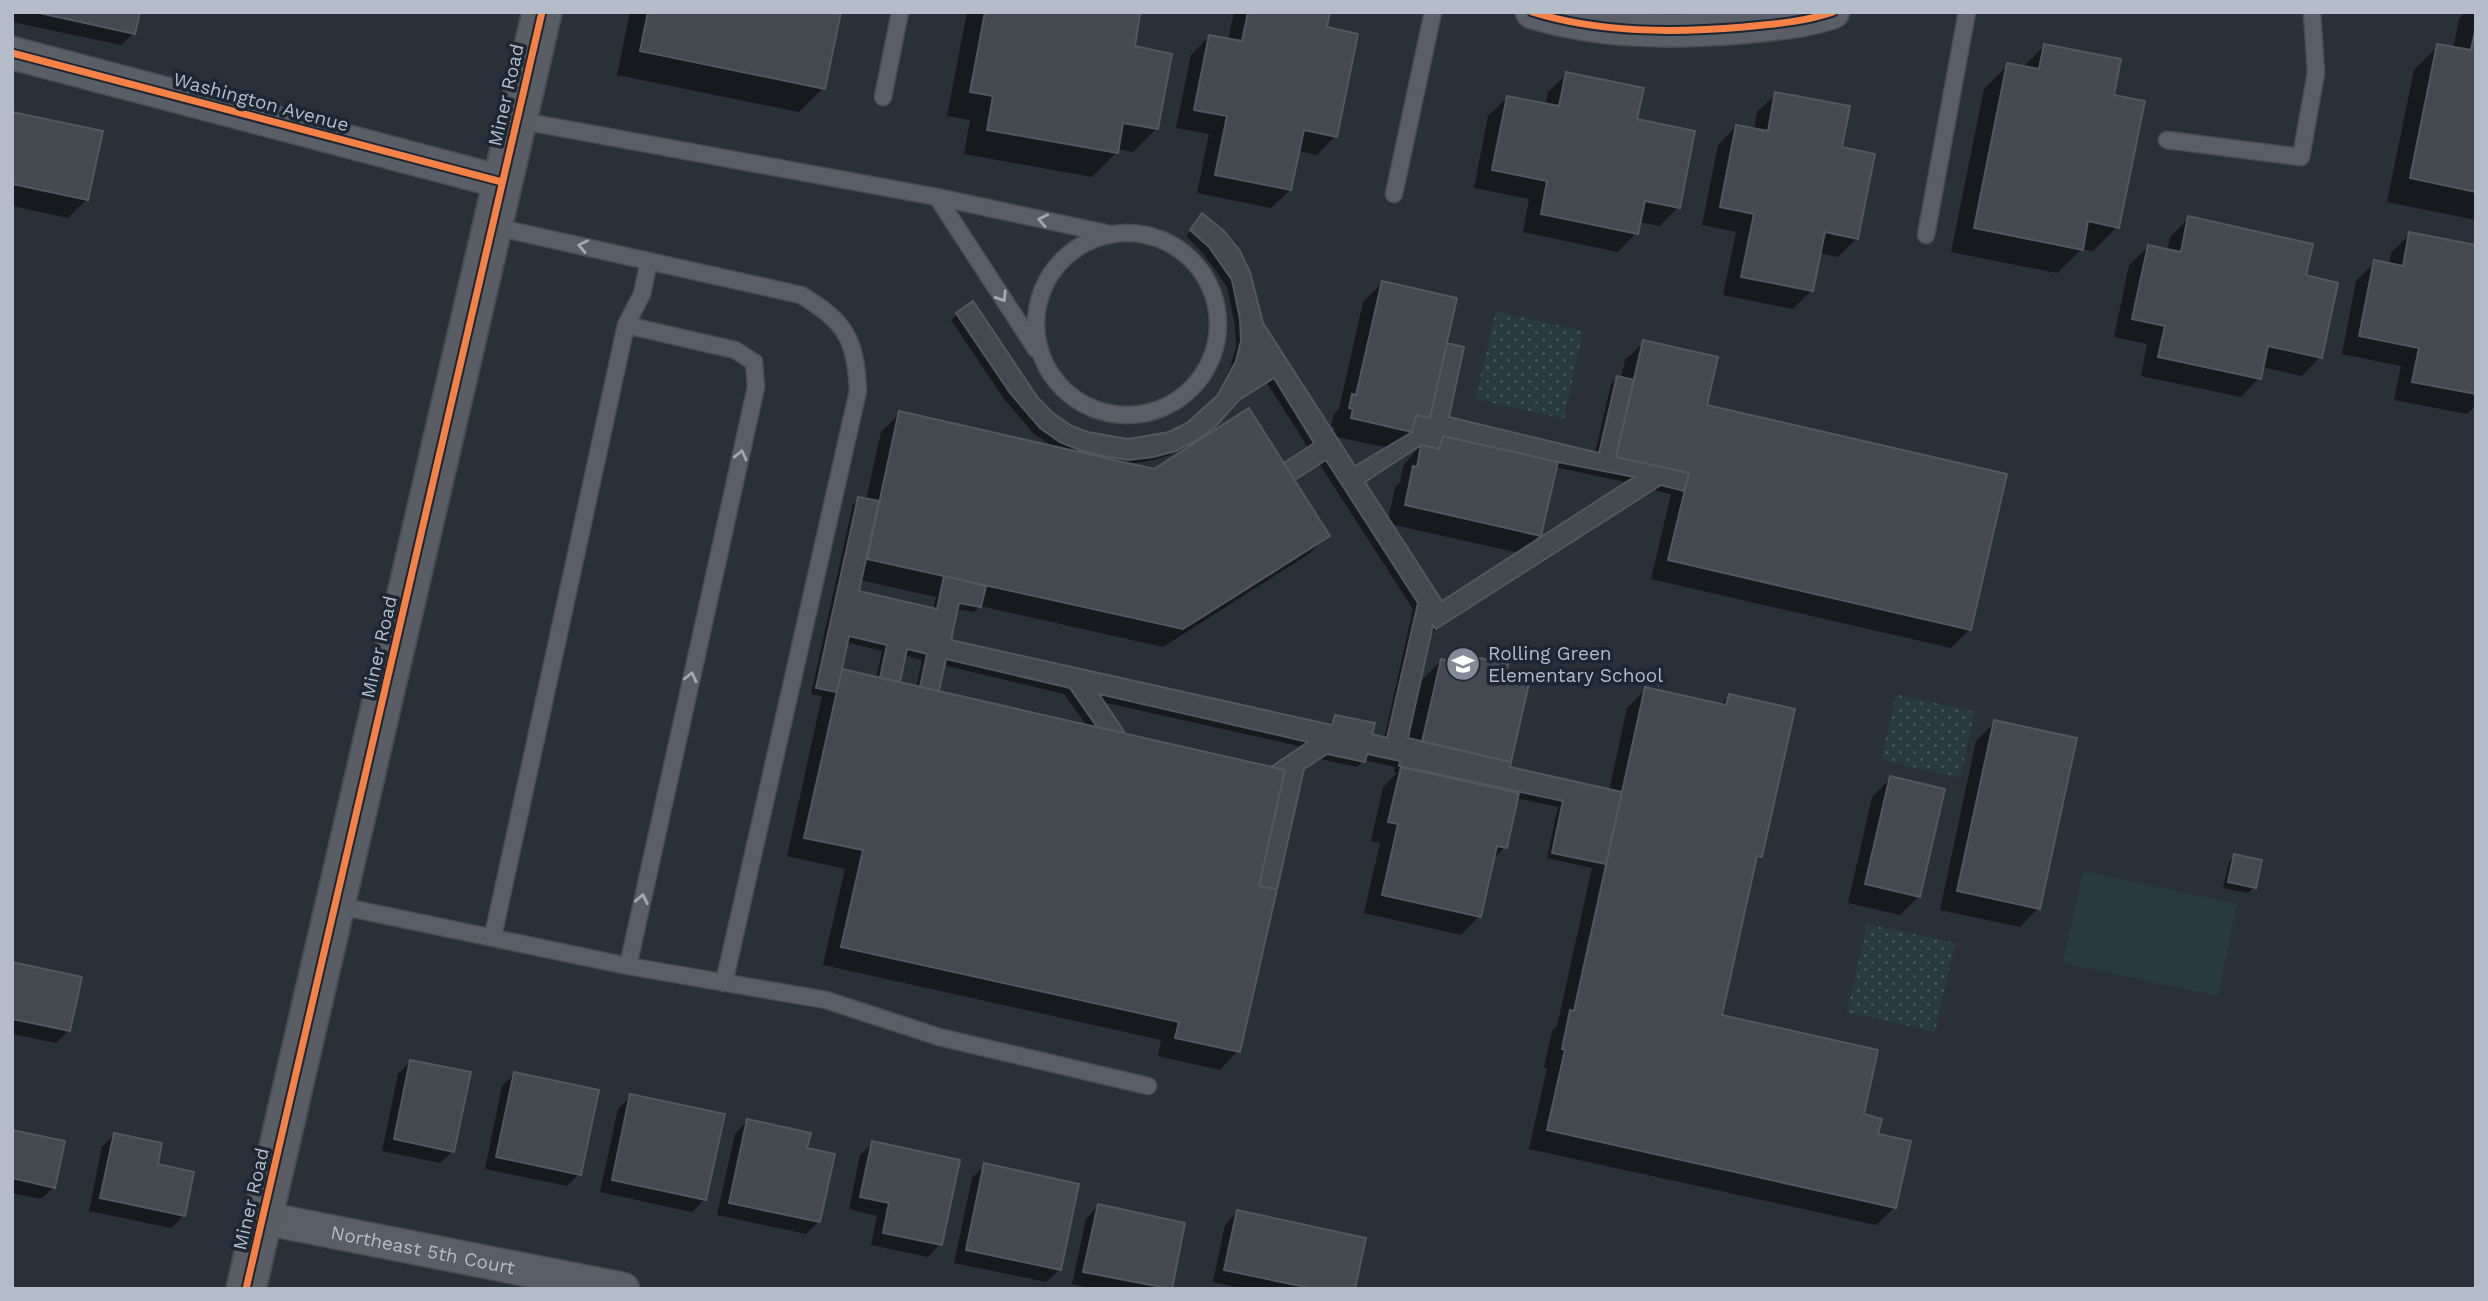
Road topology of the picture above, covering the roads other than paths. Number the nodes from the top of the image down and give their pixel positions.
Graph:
1 (542, 12) edge
2 (900, 12) edge
3 (1433, 12) edge
4 (1532, 12) edge
5 (1833, 12) edge
6 (1968, 12) edge
7 (2312, 12) edge
8 (12, 53) edge
9 (883, 97) dead end
10 (517, 120) junction
11 (2167, 141) dead end
12 (502, 182) junction
13 (1394, 194) dead end
14 (937, 197) junction
15 (491, 226) junction
16 (1110, 234) junction
17 (1926, 235) dead end
18 (649, 261) junction
19 (626, 325) junction
20 (1041, 358) junction
21 (335, 905) junction
22 (493, 936) junction
23 (628, 966) junction
24 (724, 984) junction
25 (1148, 1086) dead end
26 (262, 1218) junction
27 (246, 1289) edge
28 (623, 1289) edge

1 - 10 street, Miner Road
2 - 9 lane
3 - 13 lane
4 - 5 street
6 - 17 lane
7 - 11 lane
8 - 12 street, Washington Avenue
10 - 12 street, Miner Road
10 - 14 lane
12 - 15 street, Miner Road
16 -> 14 lane
14 -> 20 lane
18 -> 15 lane
15 - 21 street, Miner Road
16 - 20 lane
16 - 20 lane
18 - 19 lane
18 - 24 lane
19 - 22 lane
23 -> 19 lane
21 - 22 lane
21 - 26 street, Miner Road
22 - 23 lane
23 - 24 lane
24 - 25 lane
26 - 27 street, Miner Road
26 - 28 street, Northeast 5th Court

